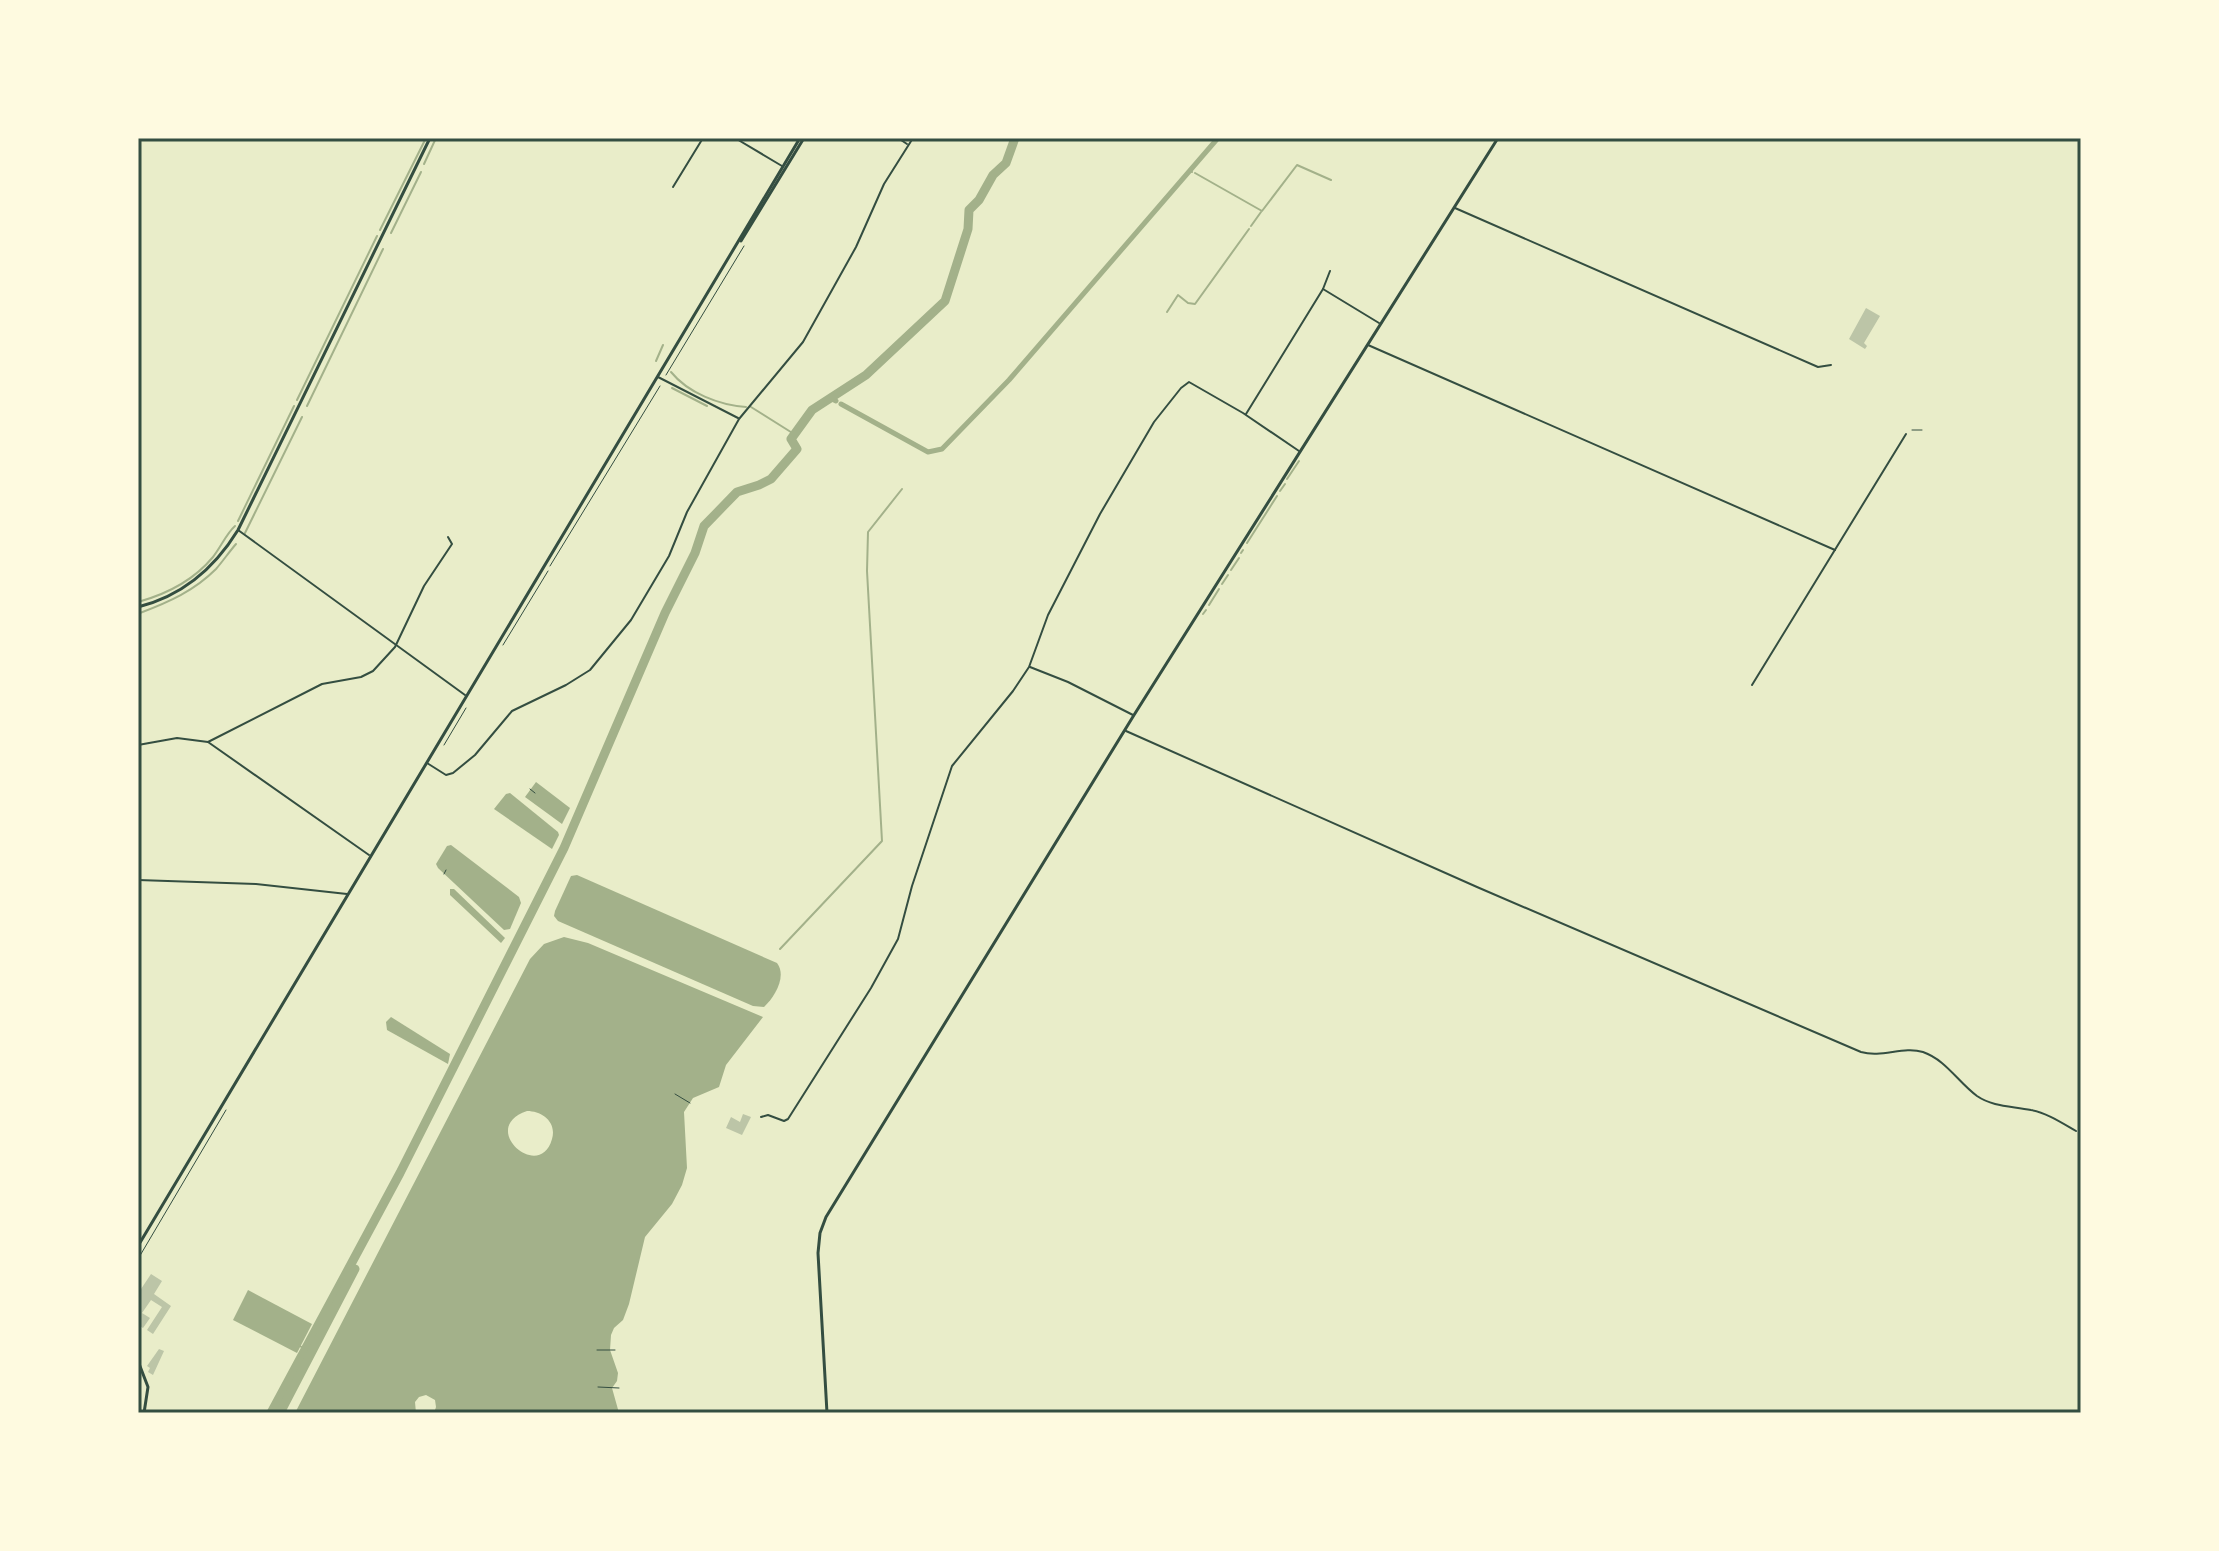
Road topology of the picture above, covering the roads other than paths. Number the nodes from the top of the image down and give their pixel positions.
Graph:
1 (430, 138) edge
2 (703, 138) edge
3 (735, 138) edge
4 (802, 138) edge
5 (898, 138) edge
6 (913, 138) edge
7 (1498, 138) edge
8 (908, 145) junction
9 (784, 167) junction
10 (673, 187) dead end
11 (1454, 207) junction
12 (1330, 271) dead end
13 (1323, 289) junction
14 (1380, 324) junction
15 (1368, 345) junction
16 (1831, 365) dead end
17 (658, 377) junction
18 (1246, 414) junction
19 (739, 419) junction
20 (1906, 434) road end
21 (1300, 452) junction
22 (238, 530) junction
23 (448, 537) dead end
24 (1835, 550) junction
25 (138, 607) edge
26 (395, 647) junction
27 (1029, 667) junction
28 (1752, 685) dead end
29 (466, 696) junction
30 (1134, 715) junction
31 (1125, 731) junction
32 (208, 742) junction
33 (138, 745) edge
34 (426, 762) junction
35 (370, 855) junction
36 (138, 880) edge
37 (347, 894) junction
38 (761, 1117) dead end
39 (2076, 1131) dead end
40 (138, 1246) edge
41 (138, 1361) edge
42 (144, 1413) edge
43 (827, 1413) edge

1 - 22 street
2 - 10 street
3 - 9 street
4 - 9 street
5 - 8 street
6 - 8 street
7 - 11 street
8 - 19 street
9 - 17 street
11 - 14 street
11 - 16 street
12 - 13 street
13 - 14 street
13 - 18 street
14 - 15 street
15 - 21 street
15 - 24 street
17 - 19 street
17 - 29 street
18 - 21 street
18 - 27 street
19 - 34 street
20 - 24 street
21 - 30 street
22 - 25 street
22 - 26 street
23 - 26 street
24 - 28 street
26 - 29 street
26 - 32 street
27 - 30 street
27 - 38 street
29 - 34 street
30 - 31 street
31 - 39 street
31 - 43 street
32 - 33 street
32 - 35 street
34 - 35 street
35 - 37 street
36 - 37 street
37 - 40 street
41 - 42 street

